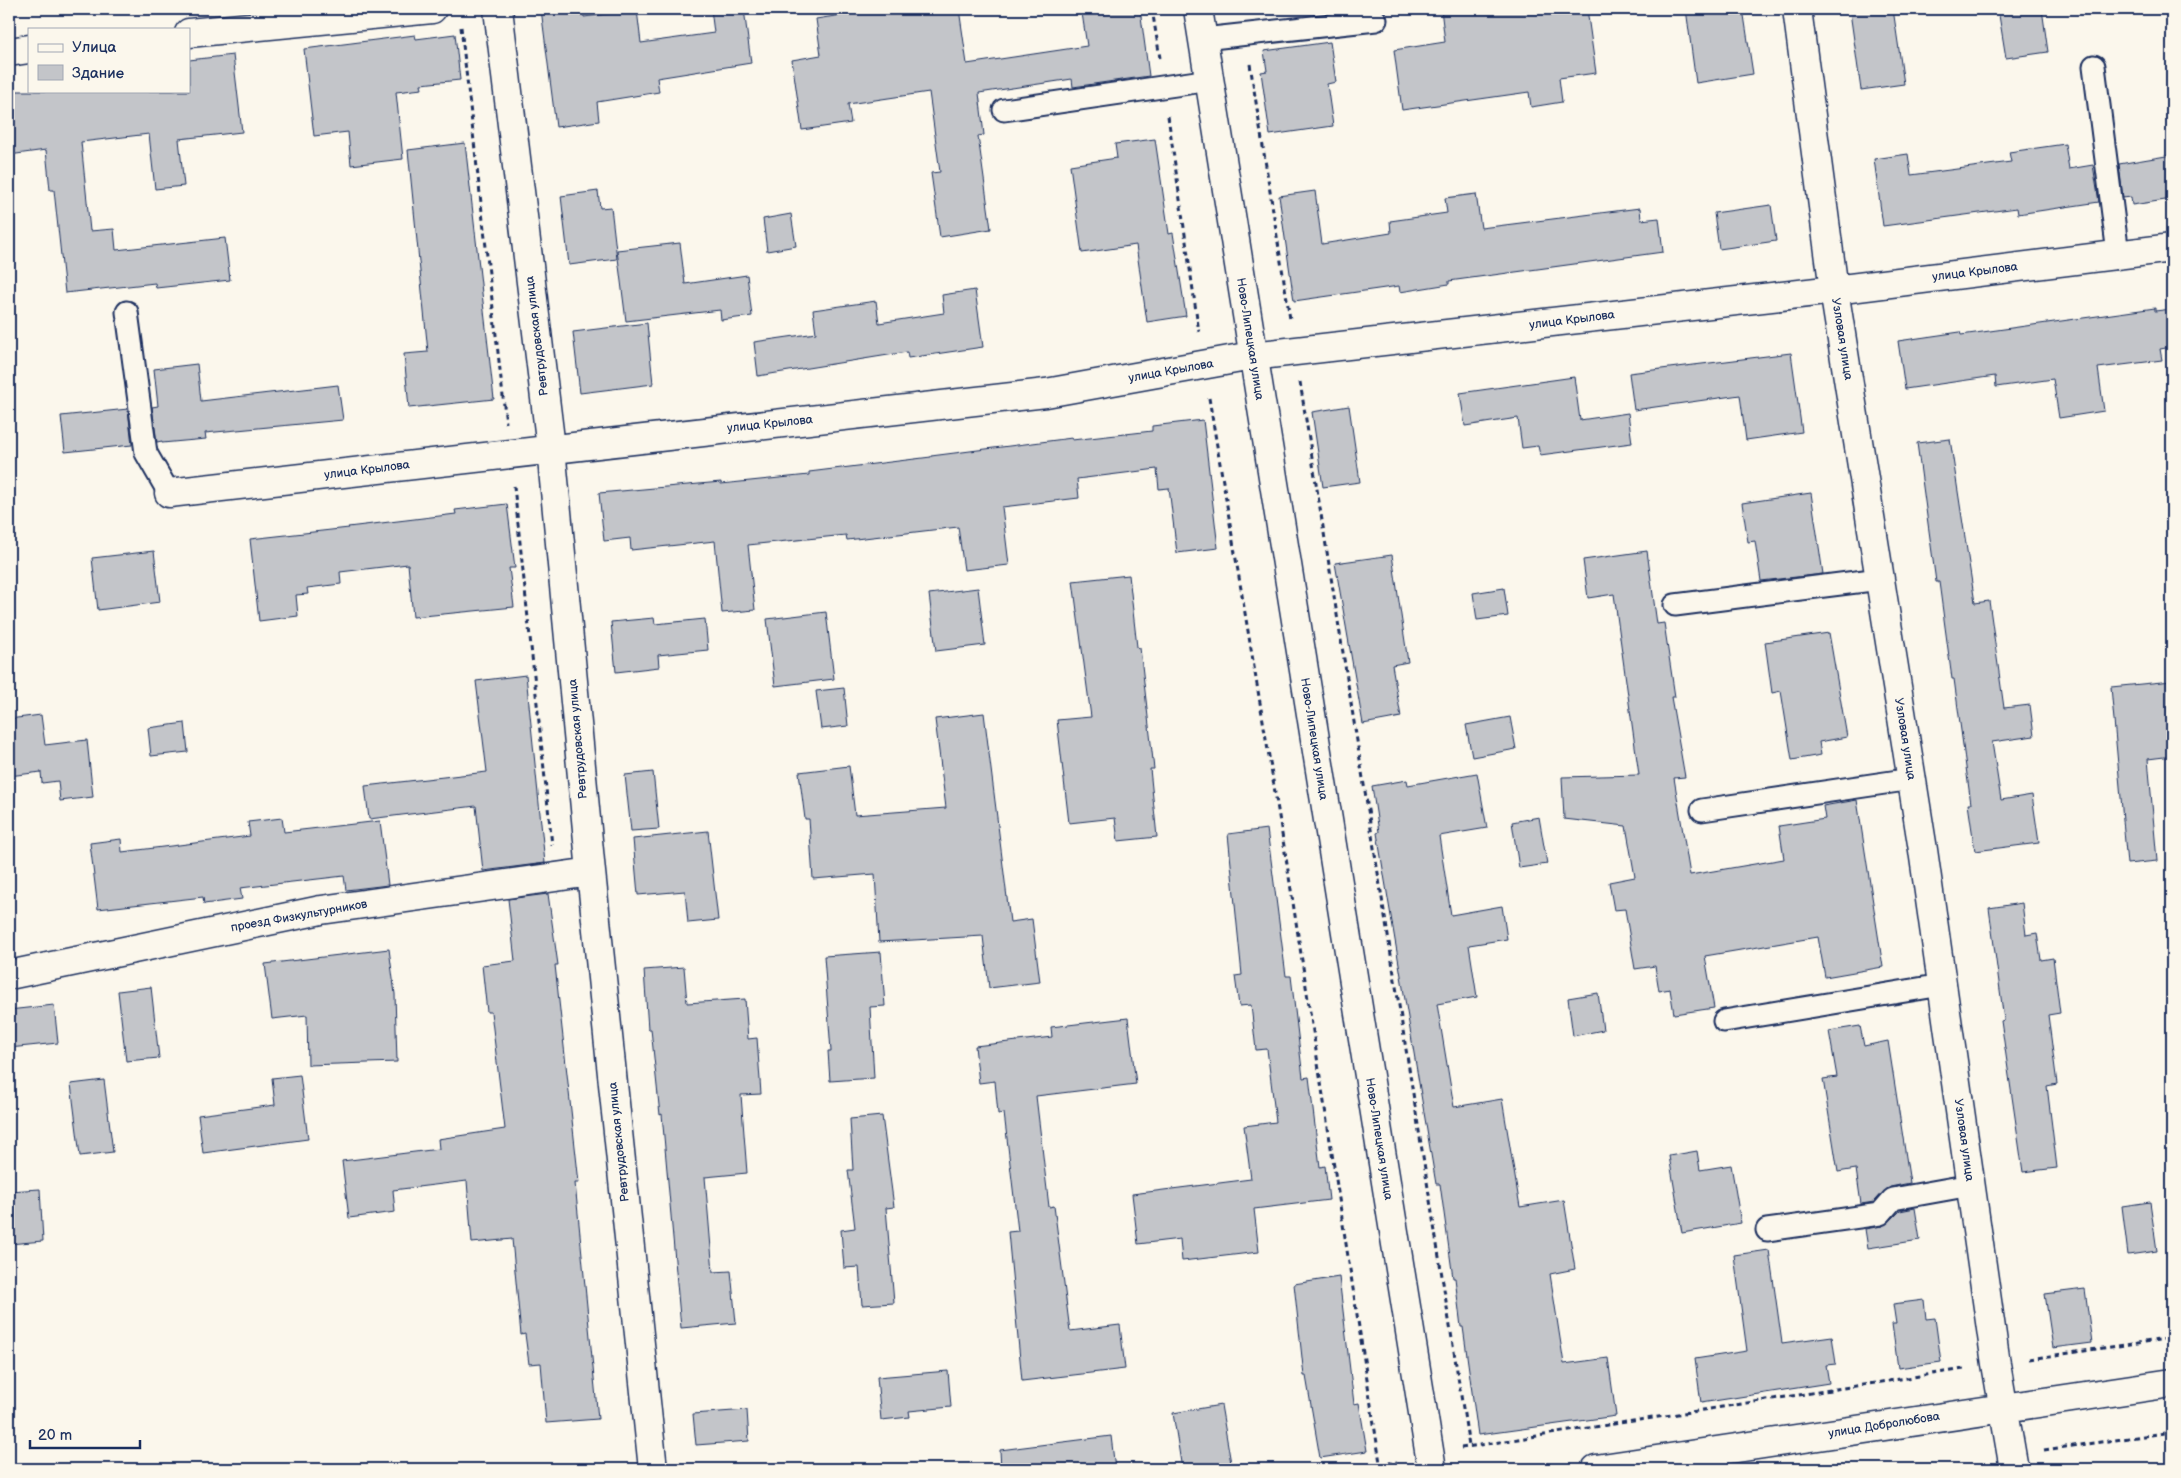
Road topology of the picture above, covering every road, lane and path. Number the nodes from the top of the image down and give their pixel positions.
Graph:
1 (432, 9) edge
2 (498, 9) edge
3 (1152, 9) edge
4 (1198, 9) edge
5 (1797, 9) edge
6 (1376, 20) dead end
7 (190, 32) edge
8 (1245, 34) junction
9 (1203, 39) junction
10 (28, 49) edge
11 (9, 52) edge
12 (2094, 66) dead end
13 (1210, 80) junction
14 (1164, 86) junction
15 (1004, 110) dead end
16 (2172, 248) edge
17 (2118, 254) junction
18 (1834, 290) junction
19 (127, 312) dead end
20 (1294, 351) junction
21 (1252, 356) junction
22 (1203, 365) junction
23 (551, 448) junction
24 (170, 493) joint
25 (1880, 580) junction
26 (1675, 605) dead end
27 (1912, 779) junction
28 (1702, 810) dead end
29 (591, 872) junction
30 (9, 974) edge
31 (1942, 984) junction
32 (1724, 1021) dead end
33 (1971, 1185) junction
34 (1767, 1230) dead end
35 (2172, 1338) edge
36 (1996, 1364) junction
37 (2172, 1383) edge
38 (2003, 1407) junction
39 (2172, 1432) edge
40 (1469, 1446) junction
41 (2012, 1462) edge
42 (1431, 1463) edge
43 (1381, 1467) edge
44 (653, 1469) edge
45 (1350, 1469) edge
46 (1596, 1469) edge

1 - 7 street
2 - 23 street, Ревтрудовская улица
3 - 14 path
4 - 9 street, Ново-Липецкая улица
5 - 18 street, Узловая улица
6 - 8 lane
8 - 9 lane
8 - 20 path
9 - 13 street, Ново-Липецкая улица
10 - 11 street
12 - 17 lane
13 - 14 lane
13 - 21 street, Ново-Липецкая улица
14 - 15 lane
14 - 22 path
16 - 17 street, улица Крылова
17 - 18 street, улица Крылова
18 - 20 street, улица Крылова
18 - 25 street, Узловая улица
19 - 24 lane
20 - 21 street, улица Крылова
20 - 40 path
21 - 22 street, улица Крылова
21 - 42 street, Ново-Липецкая улица
22 - 23 street, улица Крылова
22 - 43 path
23 - 24 street, улица Крылова
23 - 29 street, Ревтрудовская улица
25 - 26 lane
25 - 27 street, Узловая улица
27 - 28 lane
27 - 31 street, Узловая улица
29 - 30 street, проезд Физкультурников
29 - 44 street, Ревтрудовская улица
31 - 32 lane
31 - 33 street, Узловая улица
33 - 34 lane
33 - 36 street, Узловая улица
35 - 36 path
36 - 38 street, Узловая улица
36 - 40 path
37 - 38 street, улица Добролюбова
38 - 41 street, Узловая улица
38 - 46 street, улица Добролюбова
39 - 41 path
40 - 42 path
42 - 43 path
43 - 45 path

